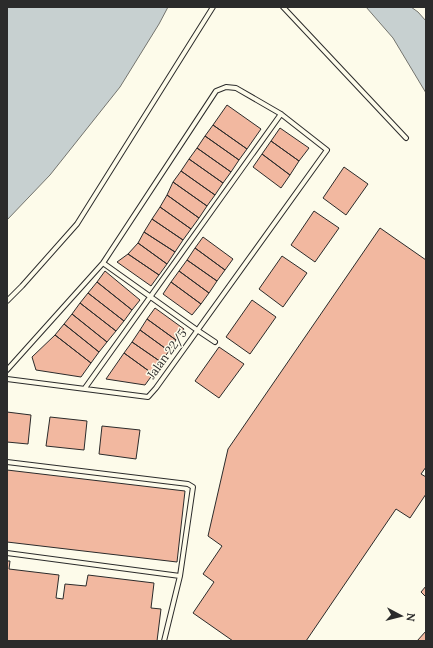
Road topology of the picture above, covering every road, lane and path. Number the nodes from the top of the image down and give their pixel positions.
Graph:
1 (213, 7) edge
2 (283, 7) edge
3 (281, 114) junction
4 (406, 138) dead end
5 (103, 263) junction
6 (150, 297) junction
7 (7, 301) edge
8 (197, 330) junction
9 (215, 342) dead end
10 (7, 370) edge
11 (7, 379) edge
12 (85, 388) junction
13 (7, 462) edge
14 (7, 553) edge
15 (180, 576) junction
16 (164, 641) edge

1 - 7 lane
2 - 4 lane
3 - 5 lane
3 - 6 lane
3 - 8 lane, Jalan 22/5
5 - 6 lane
5 - 10 lane
6 - 8 lane
6 - 12 lane
8 - 9 lane
8 - 12 lane, Jalan 22/5
11 - 12 lane, Jalan 22/5
13 - 15 lane
14 - 15 lane
15 - 16 lane

